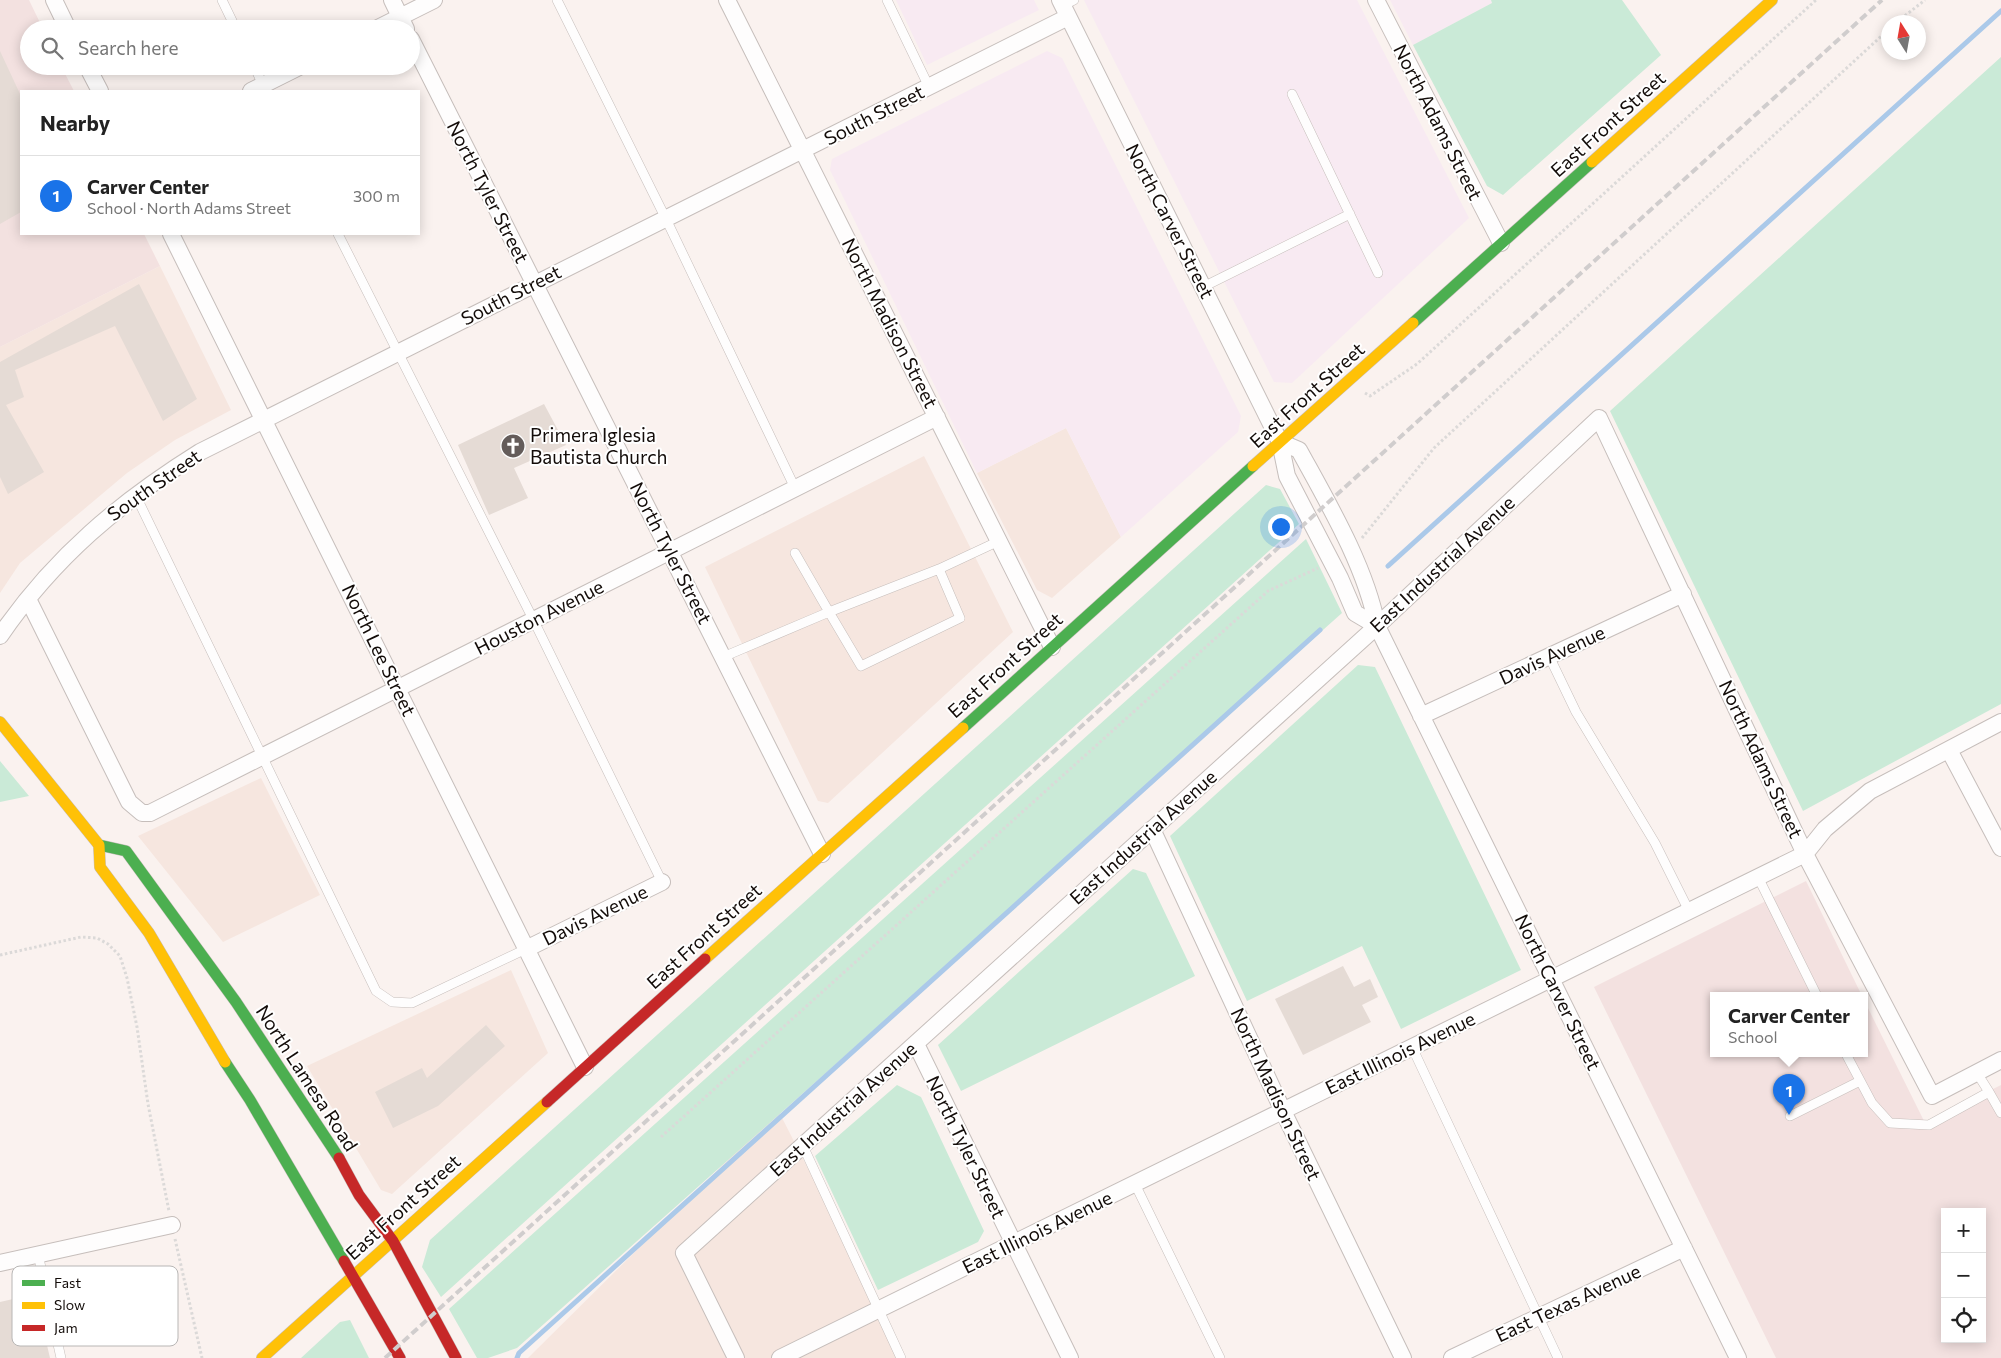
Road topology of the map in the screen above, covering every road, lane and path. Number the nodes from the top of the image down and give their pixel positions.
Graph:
1 (54, 0) edge
2 (222, 0) edge
3 (392, 0) edge
4 (434, 0) edge
5 (556, 0) edge
6 (727, 0) edge
7 (887, 0) edge
8 (1376, 0) edge
9 (1772, 0) edge
10 (1816, 0) edge
11 (1925, 0) edge
12 (1066, 6) edge
13 (1905, 15) edge
14 (64, 20) edge
15 (232, 20) edge
16 (402, 20) edge
17 (407, 20) edge
18 (1881, 36) edge
19 (420, 57) edge
20 (92, 75) edge
21 (256, 75) edge
22 (285, 75) edge
23 (929, 87) junction
24 (260, 89) edge
25 (99, 90) edge
26 (1292, 94) dead end
27 (803, 150) junction
28 (1350, 214) junction
29 (666, 219) junction
30 (172, 235) edge
31 (339, 235) edge
32 (1501, 243) junction
33 (1378, 273) dead end
34 (534, 284) junction
35 (1203, 286) junction
36 (398, 352) junction
37 (1346, 383) junction
38 (937, 417) junction
39 (1599, 418) joint
40 (265, 419) junction
41 (1280, 442) junction
42 (796, 488) junction
43 (135, 494) junction
44 (999, 541) junction
45 (670, 551) junction
46 (1351, 552) junction
47 (795, 553) dead end
48 (1330, 562) junction
49 (939, 569) junction
50 (1683, 594) junction
51 (28, 599) junction
52 (829, 612) junction
53 (534, 620) junction
54 (1377, 626) junction
55 (0, 636) edge
56 (1052, 647) junction
57 (1550, 656) junction
58 (723, 657) junction
59 (398, 688) junction
60 (1421, 716) junction
61 (0, 722) edge
62 (2001, 722) edge
63 (1949, 750) junction
64 (262, 755) junction
65 (1152, 829) junction
66 (99, 845) junction
67 (2001, 848) edge
68 (822, 854) junction
69 (1805, 854) junction
70 (1758, 877) junction
71 (662, 882) joint
72 (1689, 911) junction
73 (528, 948) junction
74 (0, 955) edge
75 (1552, 978) junction
76 (1815, 992) edge
77 (916, 1044) junction
78 (1412, 1047) junction
79 (1848, 1057) edge
80 (2001, 1060) edge
81 (585, 1067) junction
82 (1977, 1073) junction
83 (1860, 1081) junction
84 (1989, 1092) junction
85 (1283, 1111) junction
86 (2001, 1113) edge
87 (1790, 1116) dead end
88 (661, 1137) dead end
89 (803, 1146) junction
90 (1135, 1184) junction
91 (172, 1224) junction
92 (393, 1241) junction
93 (1013, 1244) junction
94 (1684, 1248) junction
95 (38, 1254) junction
96 (0, 1263) edge
97 (41, 1266) edge
98 (352, 1277) junction
99 (879, 1310) junction
100 (1539, 1317) junction
101 (202, 1358) edge
102 (262, 1358) edge
103 (400, 1358) edge
104 (456, 1358) edge
105 (736, 1358) edge
106 (780, 1358) edge
107 (901, 1358) edge
108 (1070, 1358) edge
109 (1220, 1358) edge
110 (1403, 1358) edge
111 (1452, 1358) edge
112 (1558, 1358) edge
113 (1738, 1358) edge

1 - 14 street
2 - 15 lane
3 - 16 street
4 - 17 street
5 - 29 lane
6 - 27 street, North Madison Street
7 - 23 lane
8 - 32 street, North Adams Street
9 - 32 main road, East Front Street
10 - 37 path
11 - 13 path
12 - 23 street, South Street
12 - 35 street, North Carver Street
18 - 46 path
19 - 34 street, North Tyler Street
20 - 25 street
21 - 24 lane
22 - 24 street
23 - 27 street, South Street
26 - 28 lane
27 - 29 street, South Street
27 - 38 street, North Madison Street
28 - 33 lane
28 - 35 lane
29 - 34 street, South Street
29 - 42 lane
30 - 40 street, North Lee Street
31 - 36 lane
32 - 37 main road, East Front Street
34 - 36 street, South Street
34 - 45 street, North Tyler Street
35 - 41 street, North Carver Street
36 - 40 street, South Street
36 - 53 lane
37 - 41 main road, East Front Street
38 - 42 street, Houston Avenue
38 - 44 street, North Madison Street
39 - 50 street, North Adams Street
39 - 54 street, East Industrial Avenue
40 - 43 street, South Street
40 - 59 street, North Lee Street
41 - 46 street, North Carver Street
41 - 48 street, North Carver Street
41 - 56 main road, East Front Street
42 - 45 street, Houston Avenue
43 - 51 street, South Street
43 - 64 lane
44 - 49 lane
44 - 56 street, North Madison Street
45 - 53 street, Houston Avenue
45 - 58 street, North Tyler Street
46 - 54 street, North Carver Street
47 - 52 lane
48 - 54 street, North Carver Street
48 - 88 path
49 - 52 lane
49 - 52 lane
50 - 57 street, Davis Avenue
50 - 69 street, North Adams Street
51 - 55 street, South Street
51 - 64 street, Houston Avenue
52 - 58 lane
53 - 59 street, Houston Avenue
53 - 71 lane
54 - 60 street, North Carver Street
54 - 65 street, East Industrial Avenue
56 - 68 main road, East Front Street
57 - 60 street, Davis Avenue
57 - 72 lane
58 - 68 street, North Tyler Street
59 - 64 street, Houston Avenue
59 - 73 street, North Lee Street
60 - 75 street, North Carver Street
61 - 66 main road
62 - 63 street, East Illinois Avenue
63 - 67 street
63 - 69 street, East Illinois Avenue
64 - 73 lane
65 - 77 street, East Industrial Avenue
65 - 85 street, North Madison Street
66 - 92 main road, North Lamesa Road
66 - 98 main road
68 - 81 main road, East Front Street
69 - 70 street, East Illinois Avenue
69 - 82 street, North Adams Street
70 - 72 street, East Illinois Avenue
70 - 76 lane
71 - 73 street, Davis Avenue
72 - 75 street, East Illinois Avenue
73 - 81 street, North Lee Street
74 - 91 path
75 - 78 street, East Illinois Avenue
75 - 94 street, North Carver Street
77 - 89 street, East Industrial Avenue
77 - 93 street, North Tyler Street
78 - 85 street, East Illinois Avenue
78 - 100 lane
79 - 83 lane
80 - 82 street
81 - 92 main road, East Front Street
82 - 84 lane
83 - 84 lane
83 - 87 lane
84 - 86 lane
85 - 90 street, East Illinois Avenue
85 - 110 street, North Madison Street
89 - 99 lane
89 - 105 street, East Industrial Avenue
90 - 93 street, East Illinois Avenue
90 - 109 lane
91 - 95 street
91 - 101 path
92 - 98 main road, East Front Street
92 - 104 main road, North Lamesa Road
93 - 99 street, East Illinois Avenue
93 - 108 street, North Tyler Street
94 - 100 street, East Texas Avenue
94 - 113 street, North Carver Street
95 - 96 street
95 - 97 lane
98 - 102 main road, East Front Street
98 - 103 main road
99 - 106 street, East Illinois Avenue
99 - 107 lane
100 - 111 street, East Texas Avenue
100 - 112 lane

